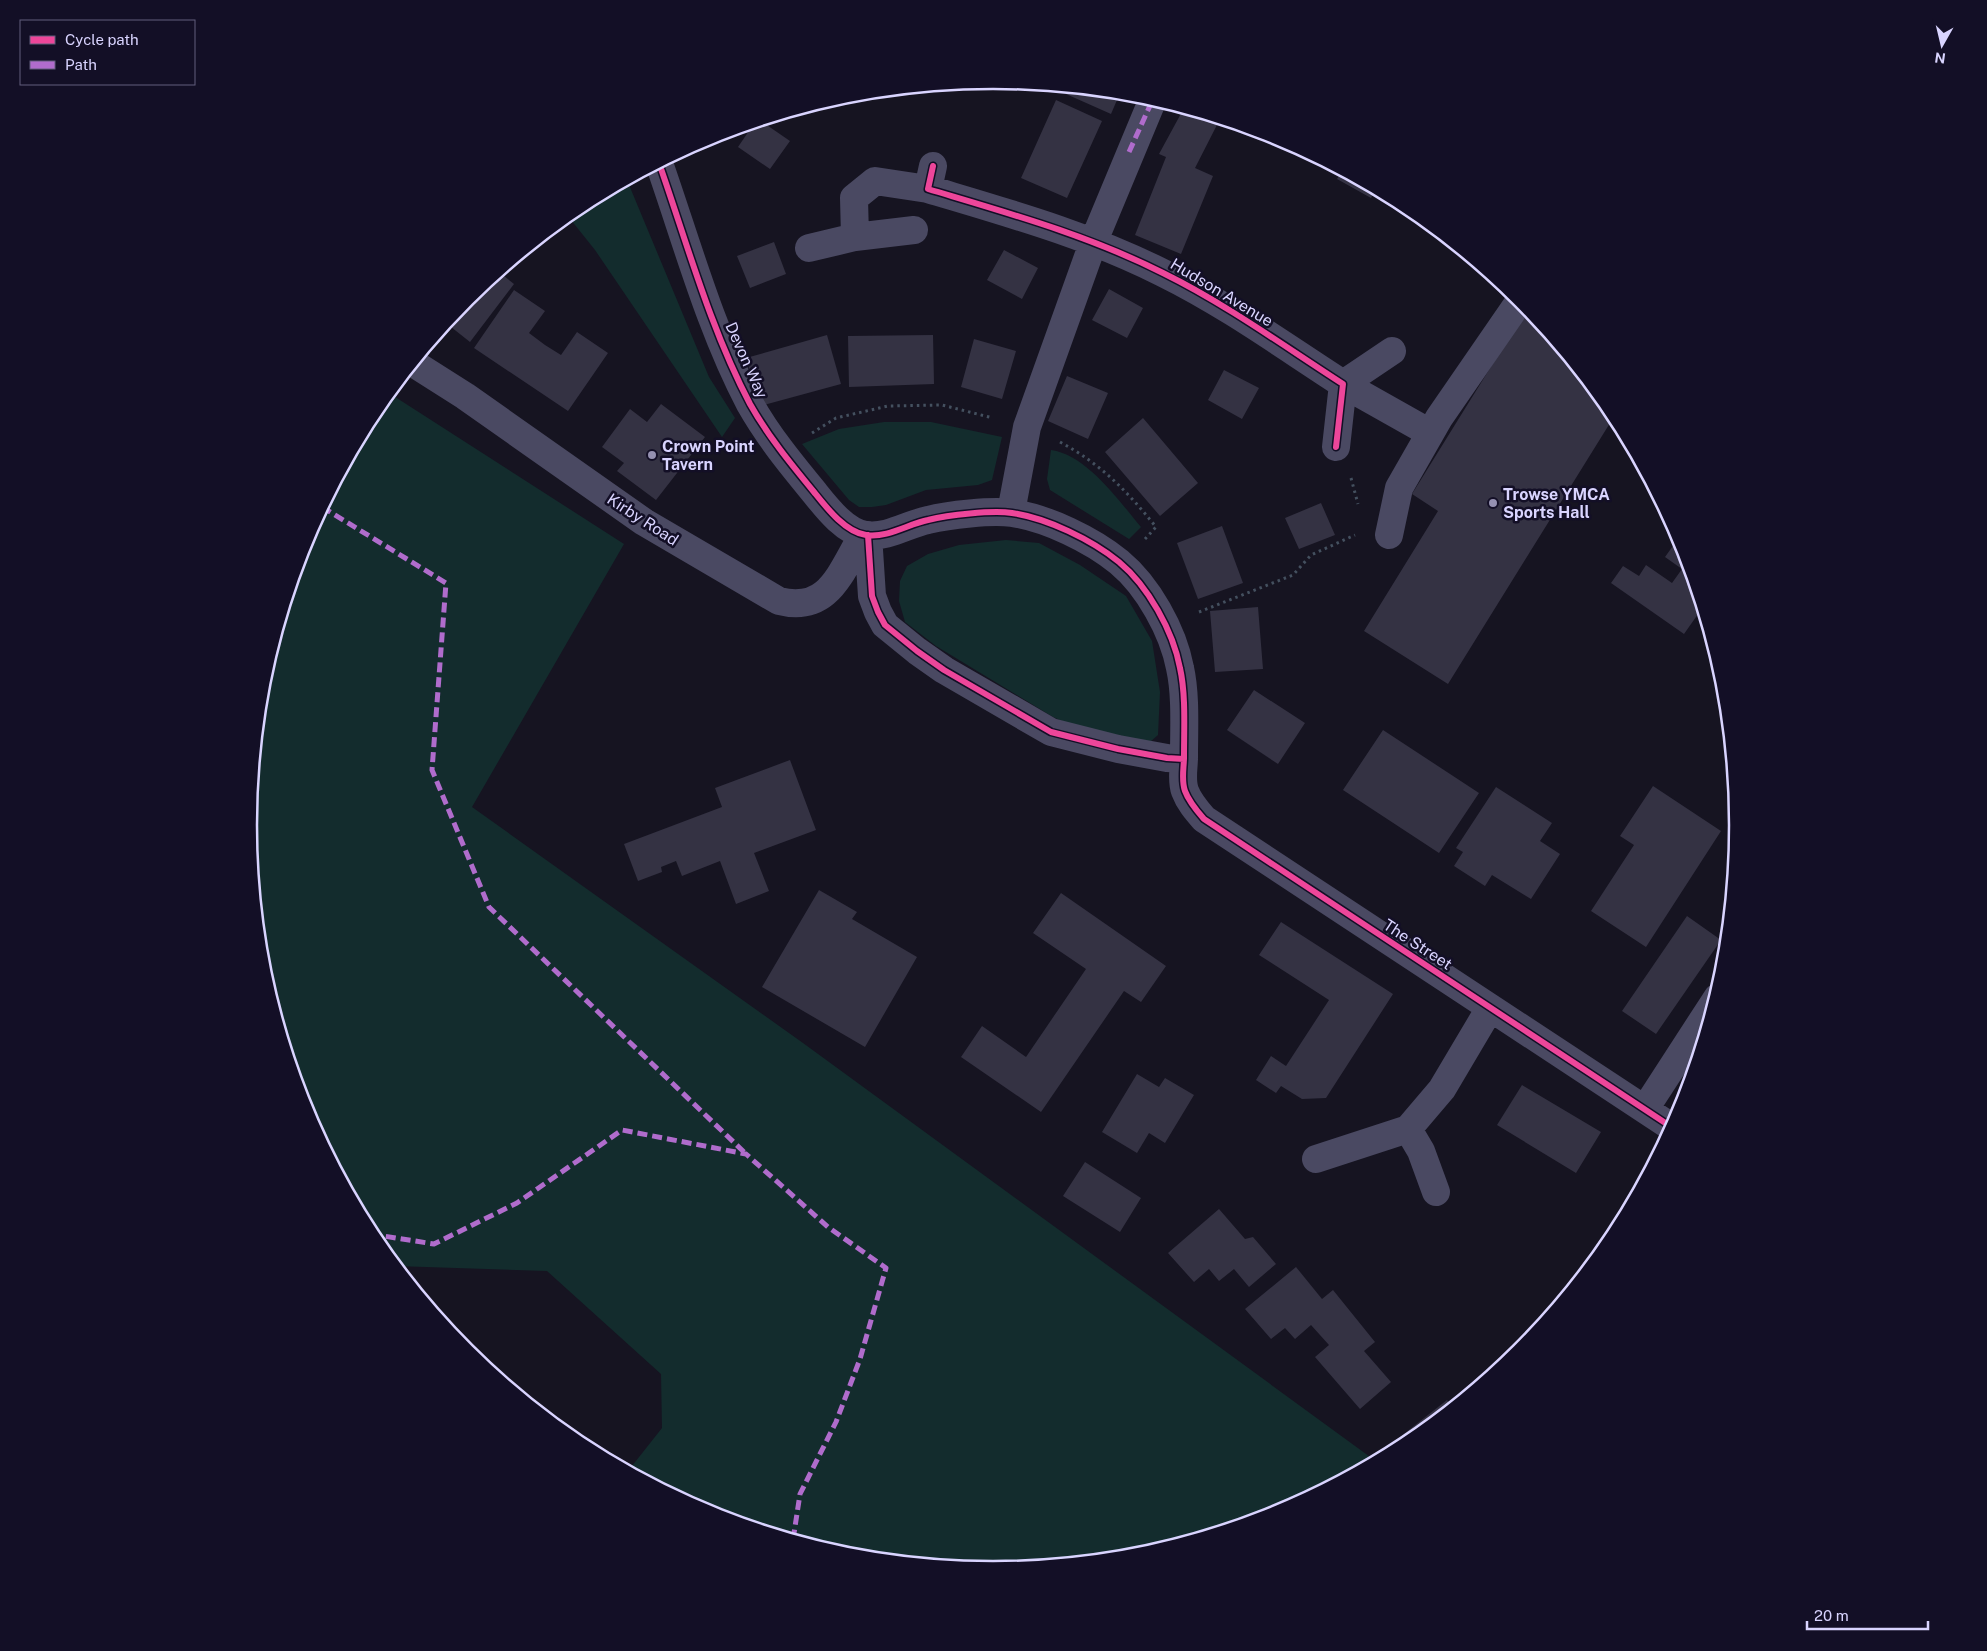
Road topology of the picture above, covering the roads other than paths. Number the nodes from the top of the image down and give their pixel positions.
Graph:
1 (1151, 106) edge
2 (661, 169) edge
3 (914, 230) dead end
4 (855, 237) junction
5 (1093, 243) junction
6 (809, 248) dead end
7 (1515, 306) edge
8 (1392, 351) dead end
9 (418, 366) edge
10 (1343, 384) junction
11 (1430, 433) junction
12 (1336, 447) road end
13 (1011, 512) junction
14 (866, 535) junction
15 (1389, 535) dead end
16 (1184, 758) junction
17 (1490, 1008) junction
18 (1705, 1017) edge
19 (1645, 1109) junction
20 (1666, 1124) edge
21 (1408, 1129) junction
22 (1316, 1159) dead end
23 (1436, 1192) dead end

1 - 5 street
2 - 14 street, Devon Way
3 - 4 street
4 - 5 street, Hudson Avenue
4 - 6 street
5 - 10 street, Hudson Avenue
5 - 13 street
7 - 11 street
8 - 10 street
9 - 14 street, Kirby Road
10 - 11 street, Hudson Avenue
10 - 12 street
11 - 15 street
13 - 14 street
13 - 16 street, The Street
14 - 16 street
16 - 17 street, The Street
17 - 19 street, The Street
17 - 21 street
18 - 19 street
19 - 20 street, The Street
21 - 22 street
21 - 23 street

